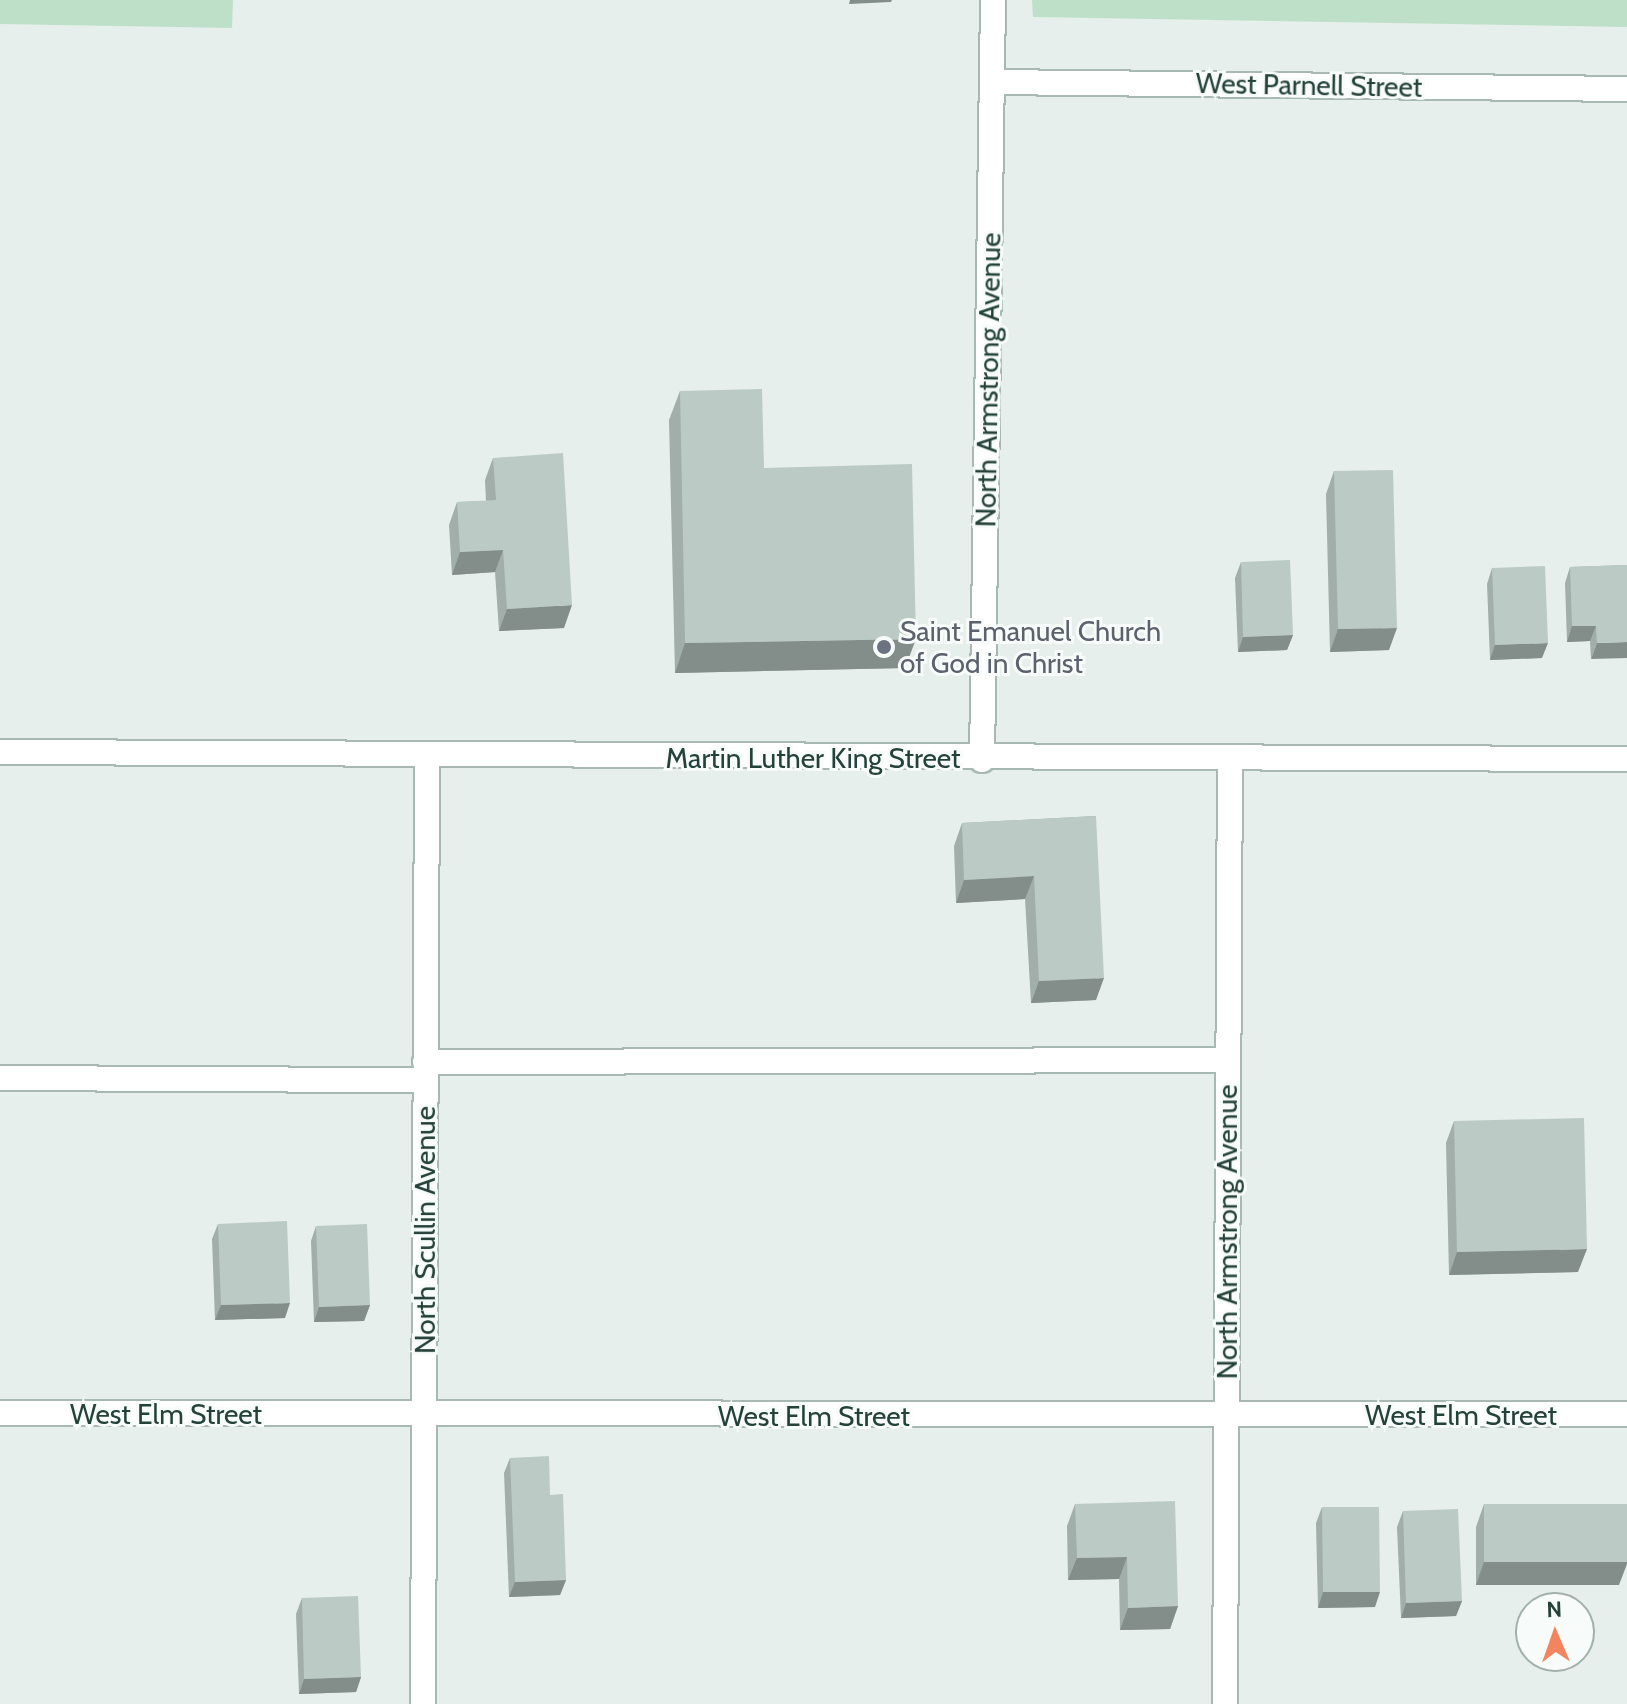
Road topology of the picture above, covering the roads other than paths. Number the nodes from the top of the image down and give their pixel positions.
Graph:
1 (993, 0) edge
2 (992, 82) junction
3 (1627, 89) edge
4 (0, 752) edge
5 (427, 756) junction
6 (1627, 759) edge
7 (982, 760) junction
8 (1230, 760) junction
9 (1228, 1060) junction
10 (426, 1071) junction
11 (0, 1078) edge
12 (0, 1413) edge
13 (1627, 1414) edge
14 (424, 1415) junction
15 (1227, 1417) junction
16 (423, 1704) edge
17 (1225, 1704) edge

1 - 2 street, North Armstrong Avenue
2 - 3 street, West Parnell Street
2 - 7 street, North Armstrong Avenue
4 - 5 street, Martin Luther King Street
5 - 7 street, Martin Luther King Street
5 - 10 street, North Scullin Avenue
6 - 8 street, Martin Luther King Street
7 - 8 street, Martin Luther King Street
8 - 9 street, North Armstrong Avenue
9 - 10 street
9 - 15 street, North Armstrong Avenue
10 - 11 street
10 - 14 street, North Scullin Avenue
12 - 14 street, West Elm Street
13 - 15 street, West Elm Street
14 - 15 street, West Elm Street
14 - 16 street, North Scullin Avenue
15 - 17 street, North Armstrong Avenue

